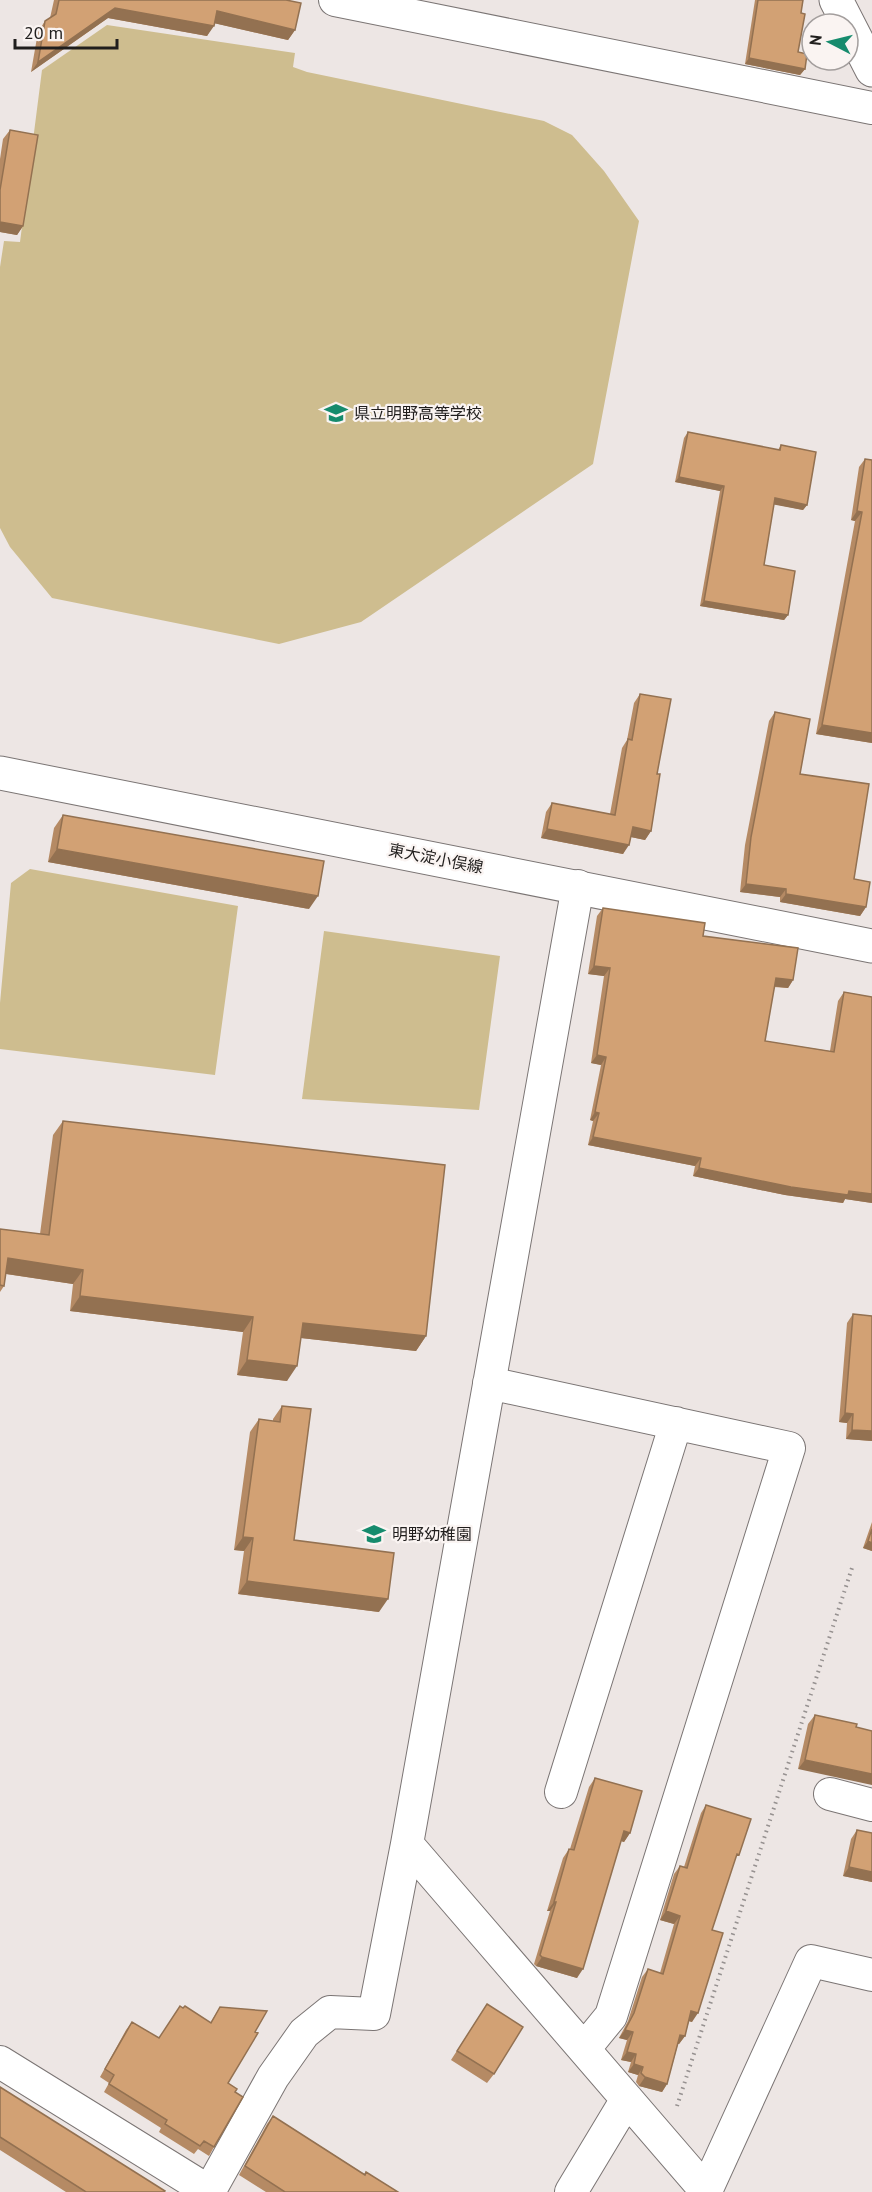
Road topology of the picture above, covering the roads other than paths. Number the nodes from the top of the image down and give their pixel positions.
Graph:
1 (335, 0) edge
2 (836, 0) edge
3 (436, 10) edge
4 (872, 70) edge
5 (872, 108) edge
6 (0, 773) edge
7 (578, 886) junction
8 (872, 946) edge
9 (489, 1383) junction
10 (676, 1423) junction
11 (561, 1792) dead end
12 (830, 1794) dead end
13 (872, 1805) edge
14 (407, 1844) junction
15 (872, 1975) edge
16 (584, 2049) junction
17 (0, 2062) edge
18 (627, 2099) junction
19 (209, 2192) edge
20 (571, 2192) edge
21 (706, 2192) edge

1 - 3 street
2 - 4 main road
3 - 5 street
6 - 7 main road, 東大淀小俣線
7 - 8 main road, 東大淀小俣線
7 - 9 street
9 - 10 street
9 - 14 street
10 - 11 street
10 - 16 street
12 - 13 street
14 - 16 street
14 - 19 street
15 - 21 street
16 - 18 street
17 - 19 street
18 - 20 street
18 - 21 street

